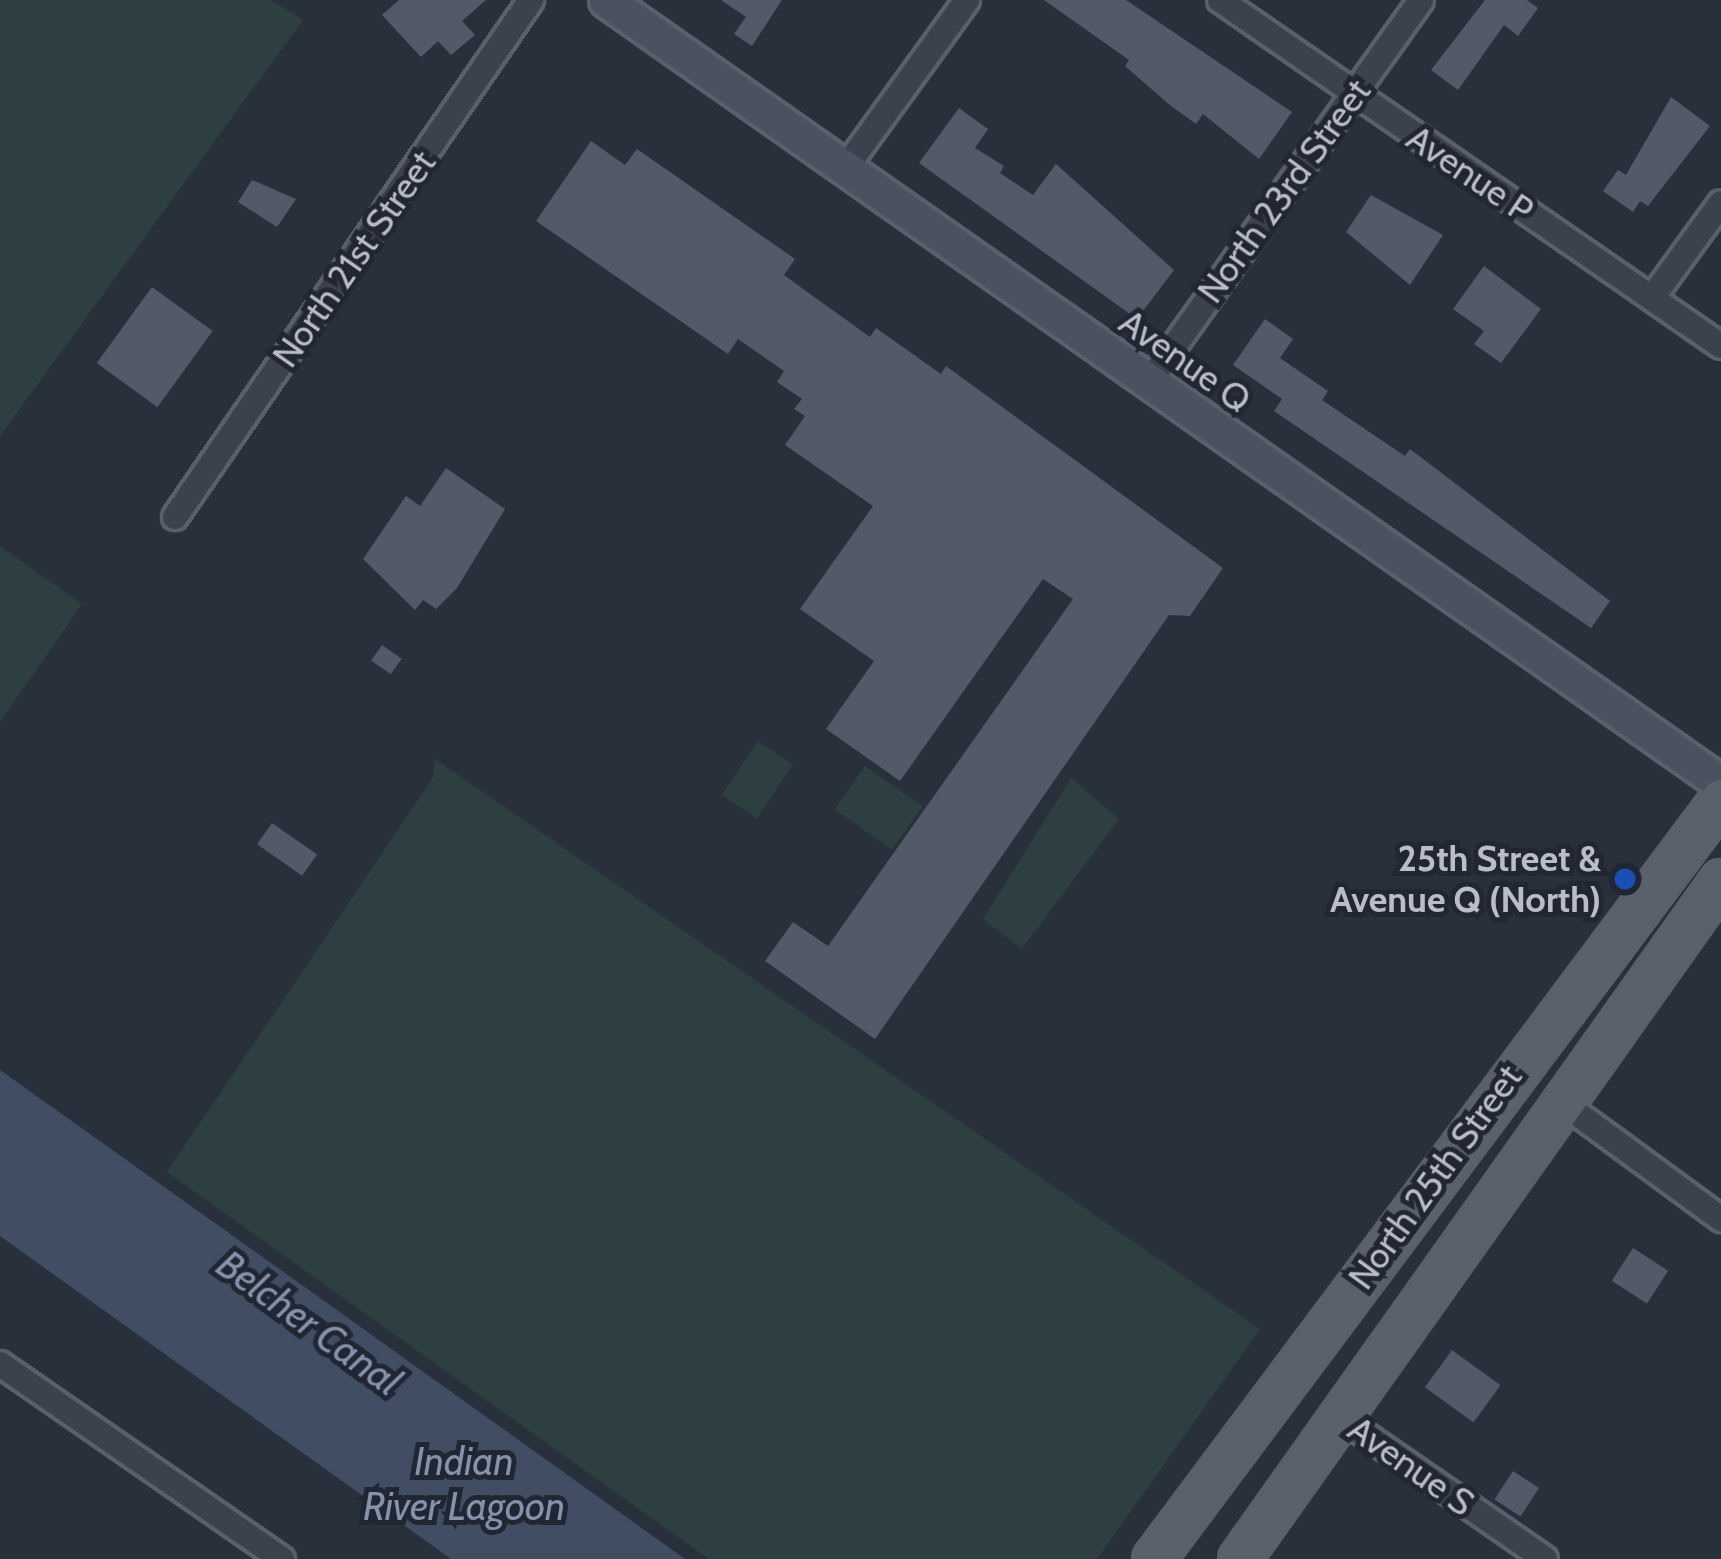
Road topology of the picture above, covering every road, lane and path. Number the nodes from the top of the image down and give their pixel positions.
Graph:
1 (531, 0) edge
2 (606, 0) edge
3 (967, 0) edge
4 (1220, 0) edge
5 (1421, 0) edge
6 (1354, 94) junction
7 (844, 170) junction
8 (1721, 202) edge
9 (1652, 298) junction
10 (1721, 346) edge
11 (1148, 383) junction
12 (175, 517) dead end
13 (1721, 783) edge
14 (1721, 799) edge
15 (1721, 880) edge
16 (1560, 1101) junction
17 (1721, 1219) edge
18 (0, 1364) edge
19 (1336, 1414) junction
20 (282, 1559) edge
21 (1153, 1559) edge
22 (1239, 1559) edge
23 (1545, 1559) edge

1 - 12 street, North 21st Street
2 - 7 street, Avenue Q
3 - 7 street
4 - 6 street, Avenue P
5 - 6 street, North 23rd Street
6 - 9 street, Avenue P
6 - 11 street, North 23rd Street
7 - 11 street, Avenue Q
8 - 9 street
9 - 10 street, Avenue P
11 - 13 street, Avenue Q
14 - 21 main road, North 25th Street
15 - 16 main road, North 25th Street
16 - 17 street
16 - 19 main road, North 25th Street
18 - 20 street
19 - 22 main road, North 25th Street
19 - 23 street, Avenue S

